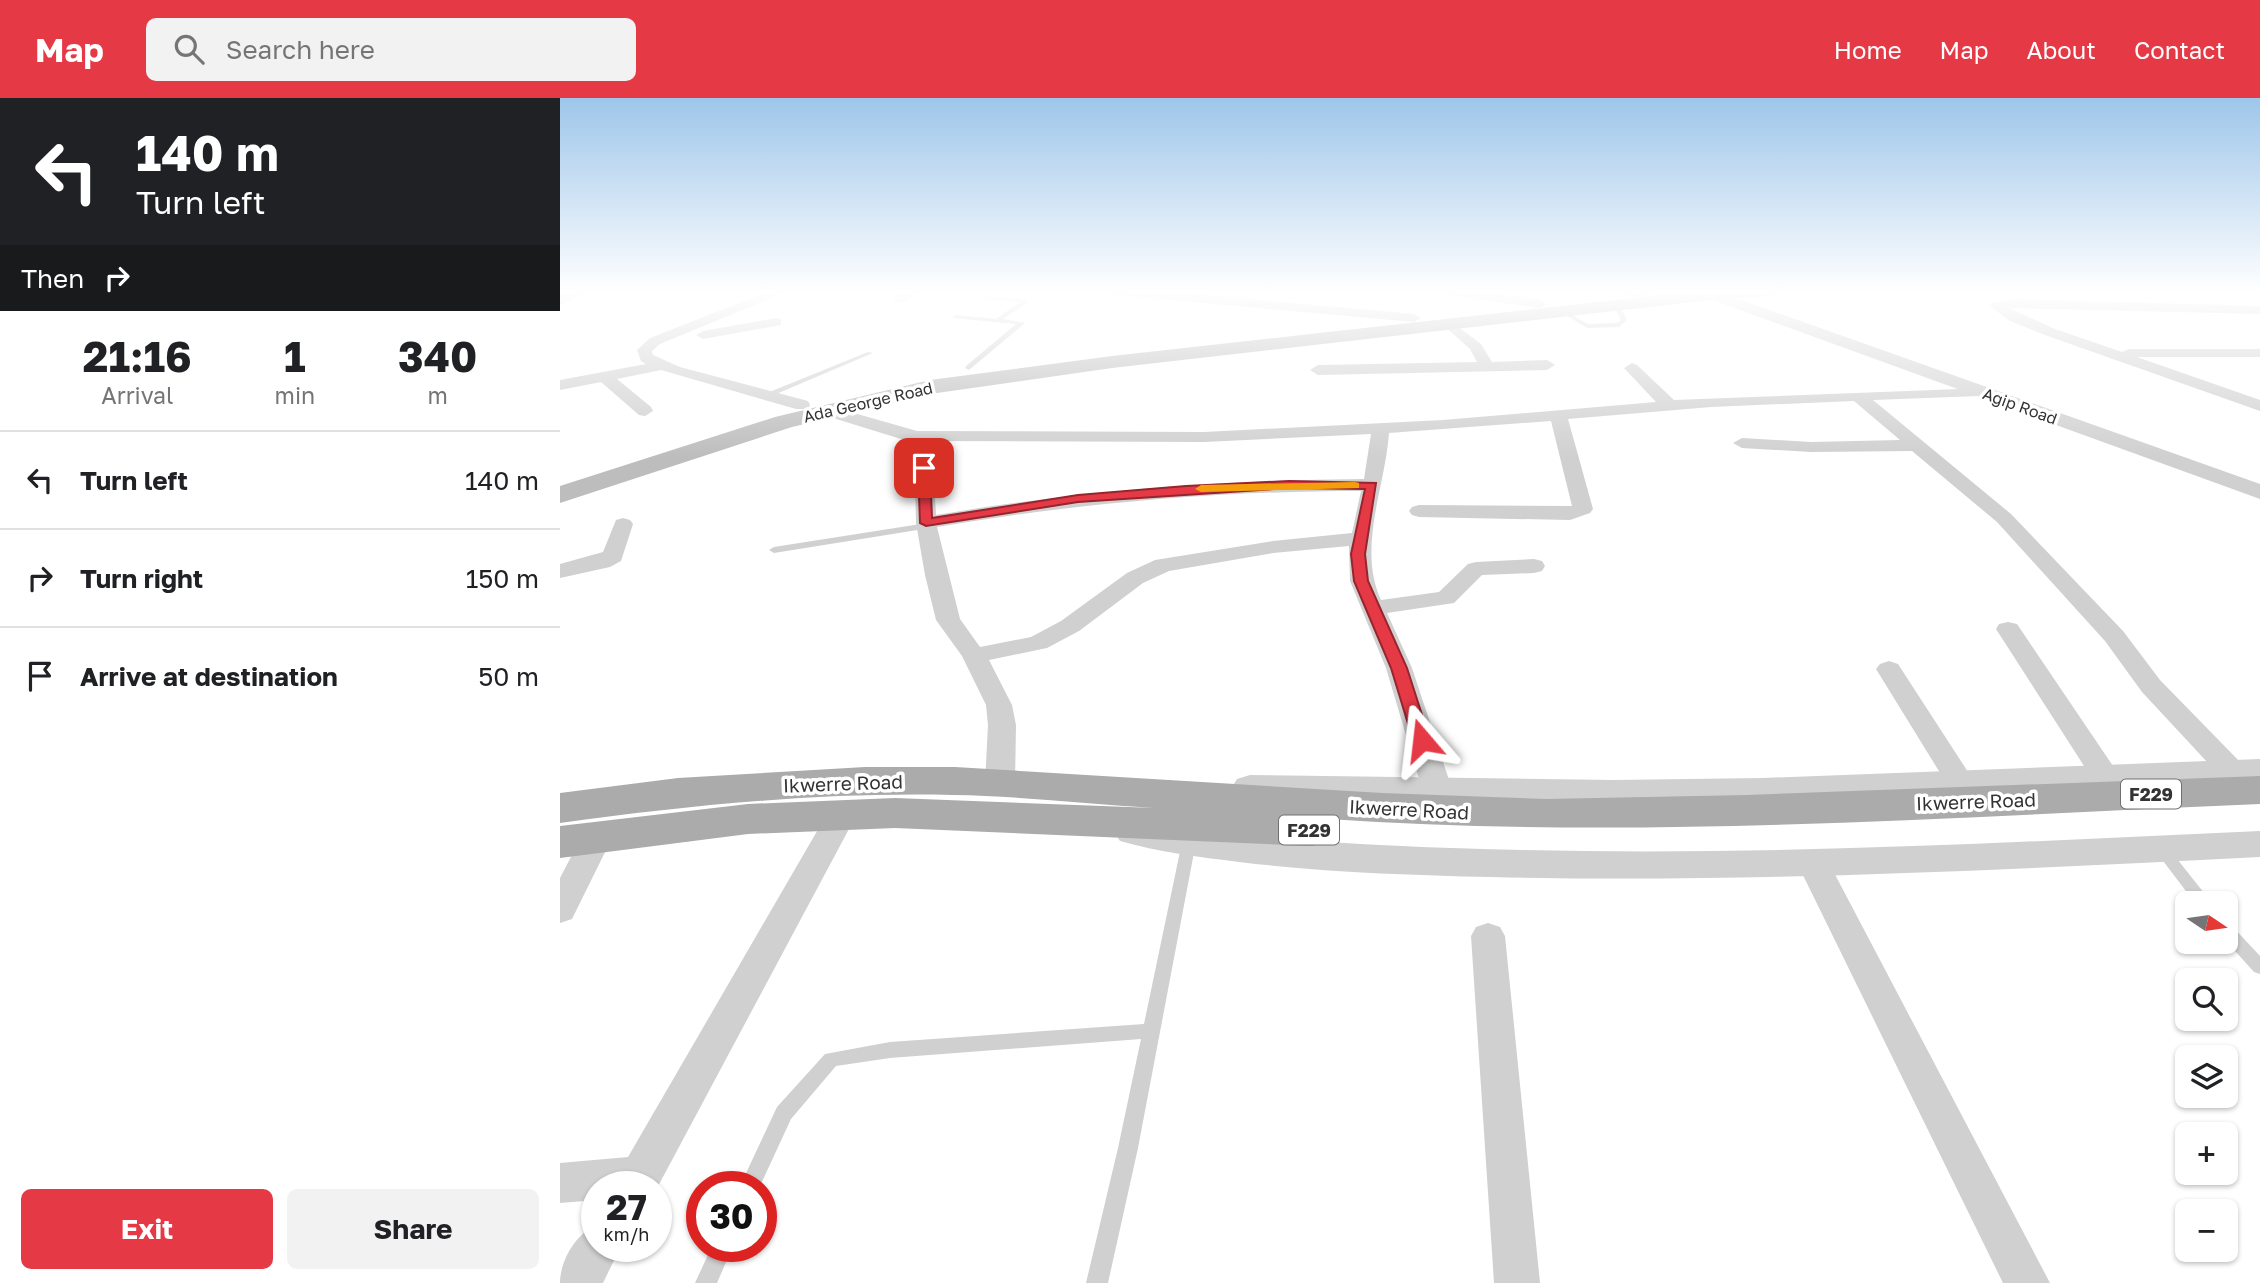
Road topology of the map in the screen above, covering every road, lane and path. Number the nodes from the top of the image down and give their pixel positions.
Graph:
1 (648, 346) edge
2 (995, 346) edge
3 (1163, 346) edge
4 (1253, 346) edge
5 (1475, 346) edge
6 (1858, 346) edge
7 (1868, 346) edge
8 (2094, 346) edge
9 (870, 353) dead end
10 (2260, 353) edge
11 (2115, 354) junction
12 (663, 365) junction
13 (1546, 365) dead end
14 (1487, 366) junction
15 (969, 368) junction
16 (1632, 368) dead end
17 (1318, 370) dead end
18 (605, 377) junction
19 (560, 385) edge
20 (1979, 391) junction
21 (766, 395) junction
22 (1860, 397) junction
23 (802, 405) junction
24 (1669, 405) junction
25 (2260, 406) edge
26 (826, 410) junction
27 (645, 411) dead end
28 (1558, 414) junction
29 (1380, 429) junction
30 (916, 436) junction
31 (1742, 443) dead end
32 (1918, 445) junction
33 (560, 481) edge
34 (2260, 482) edge
35 (1372, 485) junction
36 (2260, 492) edge
37 (560, 495) edge
38 (1419, 511) dead end
39 (623, 524) dead end
40 (926, 524) junction
41 (1361, 538) junction
42 (774, 550) dead end
43 (1534, 566) dead end
44 (560, 571) edge
45 (1373, 608) junction
46 (2008, 629) dead end
47 (974, 656) junction
48 (1889, 669) dead end
49 (2105, 776) junction
50 (2251, 777) edge
51 (1960, 782) junction
52 (1000, 783) junction
53 (1437, 789) junction
54 (1159, 794) junction
55 (560, 808) edge
56 (2050, 811) junction
57 (842, 814) junction
58 (2260, 815) edge
59 (1063, 818) junction
60 (578, 839) edge
61 (1189, 842) junction
62 (2260, 844) edge
63 (2161, 849) junction
64 (1814, 865) junction
65 (2194, 891) edge
66 (560, 910) edge
67 (1488, 936) dead end
68 (2238, 943) edge
69 (2260, 967) edge
70 (1152, 1031) junction
71 (644, 1171) edge
72 (757, 1171) edge
73 (581, 1182) edge
74 (560, 1183) edge
75 (590, 1262) edge
76 (716, 1262) edge
77 (578, 1283) edge
78 (706, 1283) edge
79 (1097, 1283) edge
80 (1517, 1283) edge
81 (2027, 1283) edge

1 - 12 street
2 - 15 lane
3 - 15 main road, Ada George Road
4 - 26 main road, Ada George Road
5 - 14 street
6 - 20 street, Agip Road
7 - 34 street, Agip Road
8 - 11 street
9 - 21 lane
10 - 11 street
11 - 25 street
12 - 18 street
12 - 21 street
13 - 14 street
14 - 17 street
15 - 23 main road, Ada George Road
16 - 24 street
18 - 19 street
18 - 27 street
20 - 22 street
20 - 36 street, Agip Road
21 - 23 street
22 - 24 street
22 - 32 street
23 - 33 main road, Ada George Road
24 - 28 street
26 - 30 street
26 - 37 main road, Ada George Road
28 - 29 street
28 - 38 street
29 - 30 street
29 - 35 street
30 - 40 street
31 - 32 street
32 - 50 street
35 - 40 street
35 - 41 street
39 - 44 street
40 - 42 lane
40 - 47 street
41 - 45 street
41 - 47 street
43 - 45 street
45 - 53 street
46 - 49 street
47 - 52 street
48 - 51 street
49 - 50 street
49 - 51 street
50 - 56 main road, Ikwerre Road / F229
51 - 53 street
52 - 54 main road, Ikwerre Road / F229
52 - 55 main road, Ikwerre Road / F229
53 - 54 street
54 - 56 main road, Ikwerre Road / F229
56 - 58 main road, Ikwerre Road / F229
56 - 59 main road, Ikwerre Road / F229
57 - 59 main road, Ikwerre Road / F229
57 - 60 main road, Ikwerre Road / F229
57 - 71 street
59 - 61 street
60 - 66 street
61 - 64 street
61 - 70 lane
62 - 63 street
63 - 64 street
63 - 65 lane
64 - 81 street
67 - 80 street
68 - 69 lane
70 - 72 lane
70 - 79 lane
73 - 74 street
75 - 77 street
76 - 78 lane

